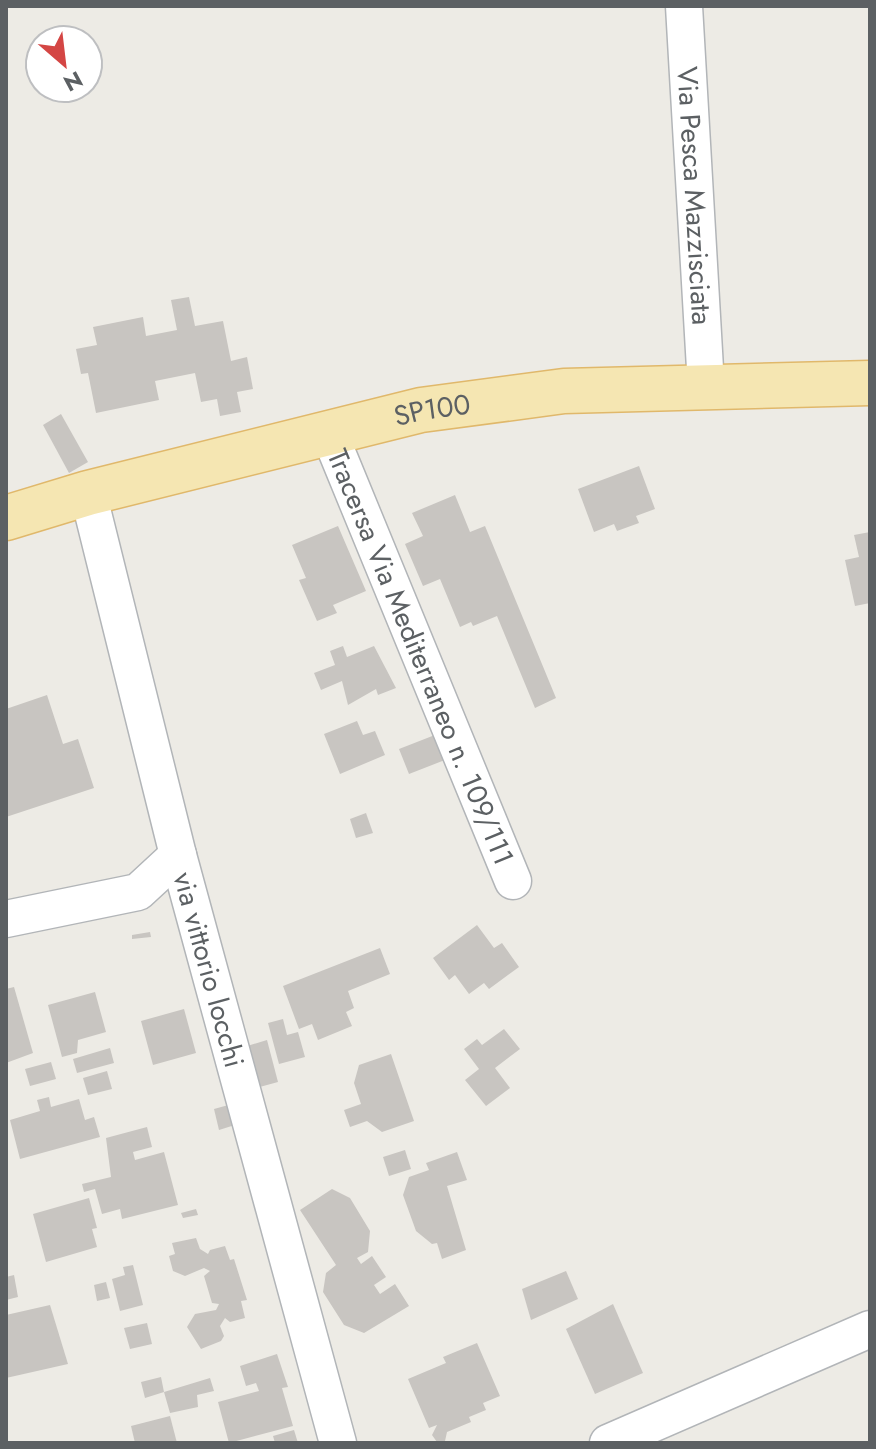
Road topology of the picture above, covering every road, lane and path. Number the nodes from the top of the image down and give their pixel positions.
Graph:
1 (684, 6) edge
2 (870, 383) edge
3 (706, 386) junction
4 (329, 433) junction
5 (88, 493) junction
6 (6, 518) edge
7 (178, 855) junction
8 (513, 881) dead end
9 (6, 919) edge
10 (870, 1329) edge
11 (338, 1443) edge
12 (608, 1443) edge

1 - 3 street, Via Pesca Mazzisciata
2 - 3 main road, SP100 / SP100
3 - 4 main road, SP100 / SP100
4 - 5 main road, SP100 / SP100
4 - 8 street, Tracersa Via Mediterraneo n. 109/111
5 - 6 main road, SP100 / SP100
5 - 7 street, via vittorio locchi
7 - 9 street
7 - 11 street, via vittorio locchi
10 - 12 street

